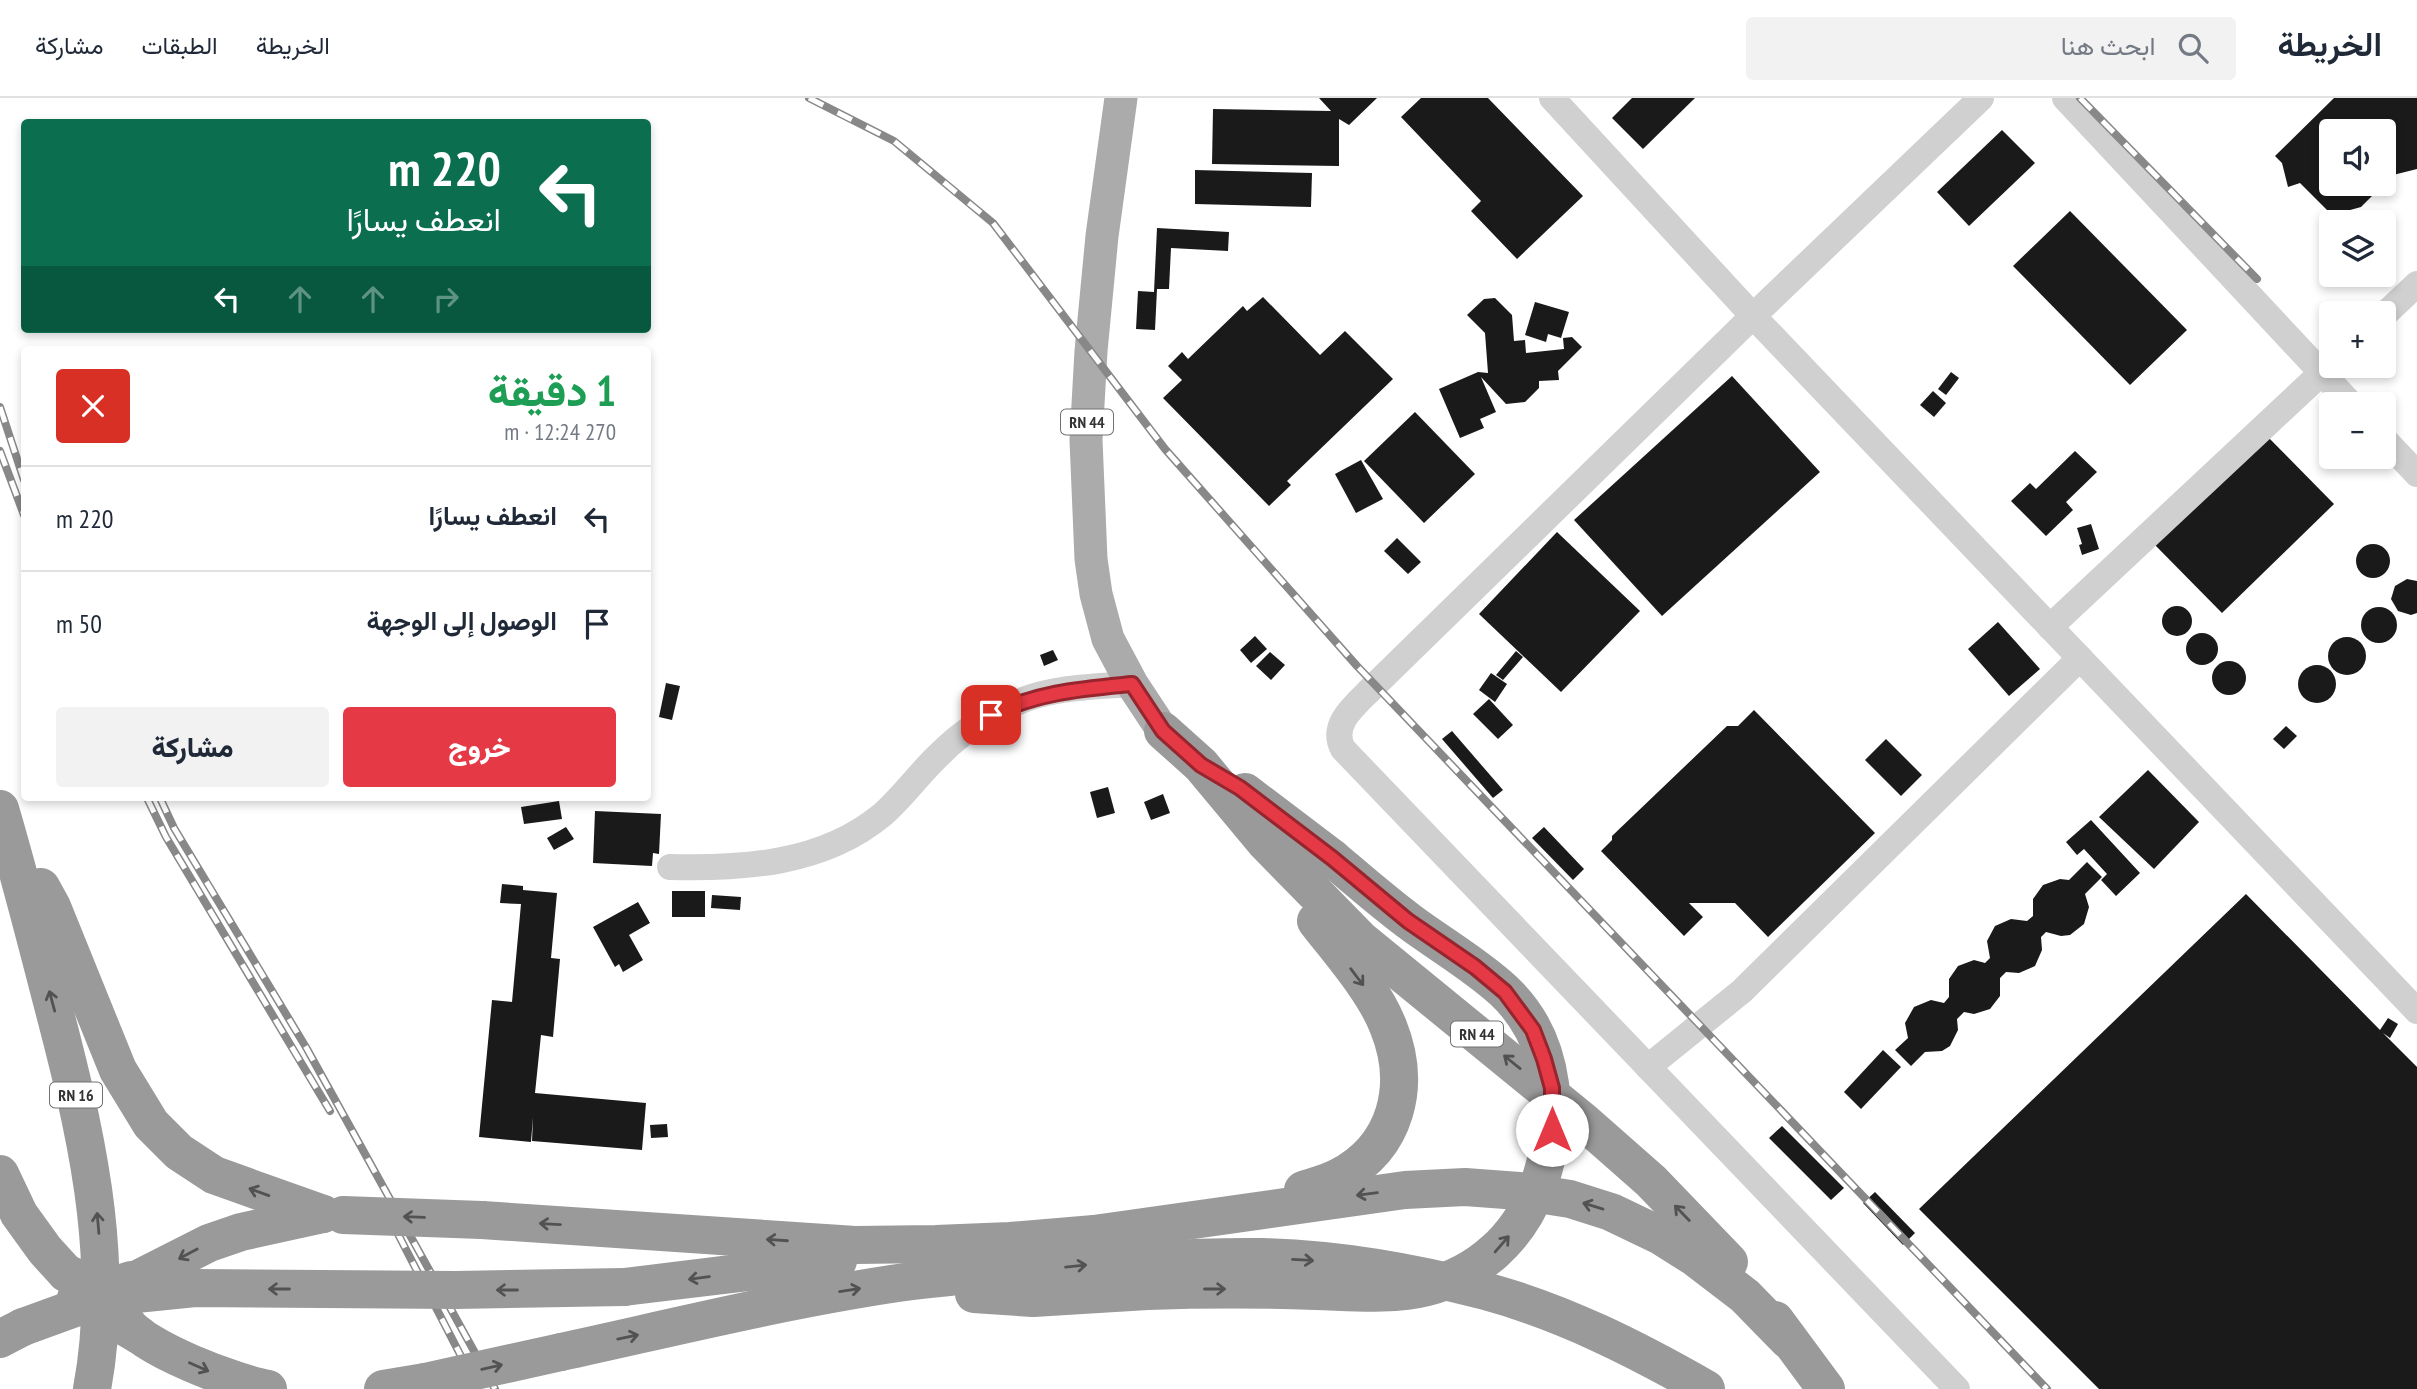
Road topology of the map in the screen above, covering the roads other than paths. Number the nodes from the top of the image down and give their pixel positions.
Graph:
1 (1121, 98) edge
2 (1552, 98) edge
3 (1981, 98) edge
4 (2065, 98) edge
5 (2417, 284) edge
6 (2396, 304) edge
7 (1753, 316) junction
8 (2319, 361) edge
9 (2319, 376) edge
10 (2396, 452) edge
11 (2417, 474) edge
12 (2050, 627) junction
13 (2080, 659) junction
14 (1132, 684) junction
15 (1163, 731) junction
16 (1201, 765) junction
17 (0, 809) edge
18 (11, 845) junction
19 (670, 867) dead end
20 (2417, 1011) edge
21 (1648, 1067) junction
22 (0, 1174) edge
23 (333, 1215) junction
24 (0, 1216) edge
25 (1187, 1221) junction
26 (1010, 1241) junction
27 (142, 1275) junction
28 (896, 1283) junction
29 (69, 1284) junction
30 (139, 1335) junction
31 (0, 1339) edge
32 (1788, 1340) junction
33 (92, 1389) edge
34 (268, 1389) edge
35 (383, 1389) edge
36 (1706, 1389) edge
37 (1826, 1389) edge
38 (1957, 1389) edge

1 - 14 main road, RN 44
2 - 7 lane
3 - 7 lane
4 - 8 lane
5 - 6 lane
7 - 12 lane
7 - 21 lane
9 - 12 lane
10 - 11 lane
12 - 13 lane
13 - 20 lane
13 - 21 lane
14 - 15 main road, RN 44
14 - 19 lane
15 - 16 highway, RN 44
15 -> 25 highway
28 -> 16 highway, bridge
32 -> 16 highway, RN 44
17 - 18 highway, RN 16
23 -> 18 highway
33 -> 18 highway, RN 16
21 - 38 lane
22 - 29 highway
26 -> 23 highway, bridge
23 -> 27 highway
24 - 29 highway
25 - 26 highway
32 -> 25 highway
26 -> 31 highway, bridge
27 - 29 highway, bridge
27 - 30 highway
35 -> 28 highway, bridge
28 -> 36 highway
29 - 30 highway, bridge
30 -> 34 highway
32 - 37 highway, RN 44

